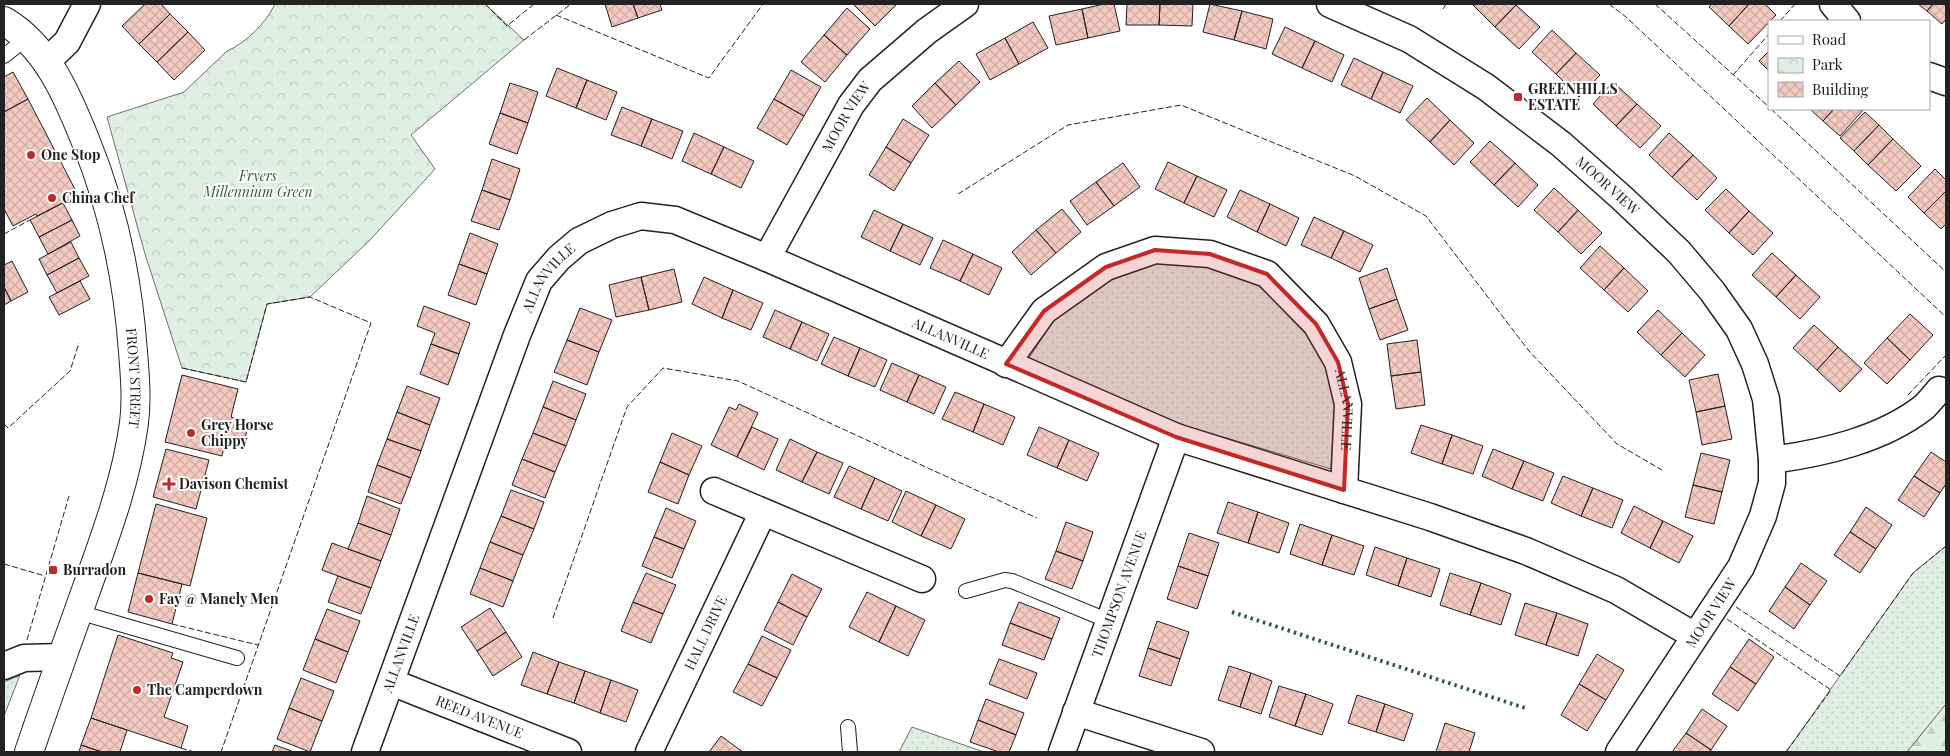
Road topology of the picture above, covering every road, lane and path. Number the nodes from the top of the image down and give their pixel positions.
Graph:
1 (87, 4) edge
2 (963, 4) edge
3 (1330, 4) edge
4 (1833, 4) edge
5 (1846, 20) edge
6 (4, 21) edge
7 (27, 38) junction
8 (4, 56) edge
9 (46, 62) junction
10 (1930, 76) edge
11 (1946, 82) edge
12 (767, 258) junction
13 (1006, 364) junction
14 (1944, 389) edge
15 (1176, 437) junction
16 (1772, 460) junction
17 (714, 490) dead end
18 (1344, 490) junction
19 (763, 512) junction
20 (922, 580) dead end
21 (966, 591) dead end
22 (78, 612) junction
23 (1109, 621) junction
24 (1695, 636) junction
25 (62, 657) junction
26 (237, 658) dead end
27 (4, 666) edge
28 (391, 682) junction
29 (1076, 712) junction
30 (848, 727) dead end
31 (29, 752) edge
32 (365, 752) edge
33 (568, 752) edge
34 (649, 752) edge
35 (850, 752) edge
36 (1062, 752) edge
37 (1201, 752) edge
38 (1619, 752) edge

1 - 9 street
2 - 12 street, MOOR VIEW
3 - 16 street, MOOR VIEW
4 - 5 street
6 - 7 main road, FRONT STREET
7 - 8 lane
7 - 9 main road, FRONT STREET
9 - 22 main road, FRONT STREET
10 - 11 street
12 - 13 street, ALLANVILLE
12 - 28 street, ALLANVILLE
13 - 15 street, ALLANVILLE
13 - 18 street, ALLANVILLE
14 - 16 street
15 - 18 street, ALLANVILLE
15 - 23 street, THOMPSON AVENUE
16 - 24 street, MOOR VIEW
17 - 19 street
18 - 24 street, ALLANVILLE
19 - 20 street
19 - 34 street, HALL DRIVE
21 - 23 lane
22 - 25 main road, FRONT STREET
22 - 26 lane
23 - 29 street, THOMPSON AVENUE
24 - 38 street, MOOR VIEW
25 - 27 street
25 - 31 main road, FRONT STREET
28 - 32 street, ALLANVILLE
28 - 33 street, REED AVENUE
29 - 36 street, THOMPSON AVENUE
29 - 37 street
30 - 35 lane

